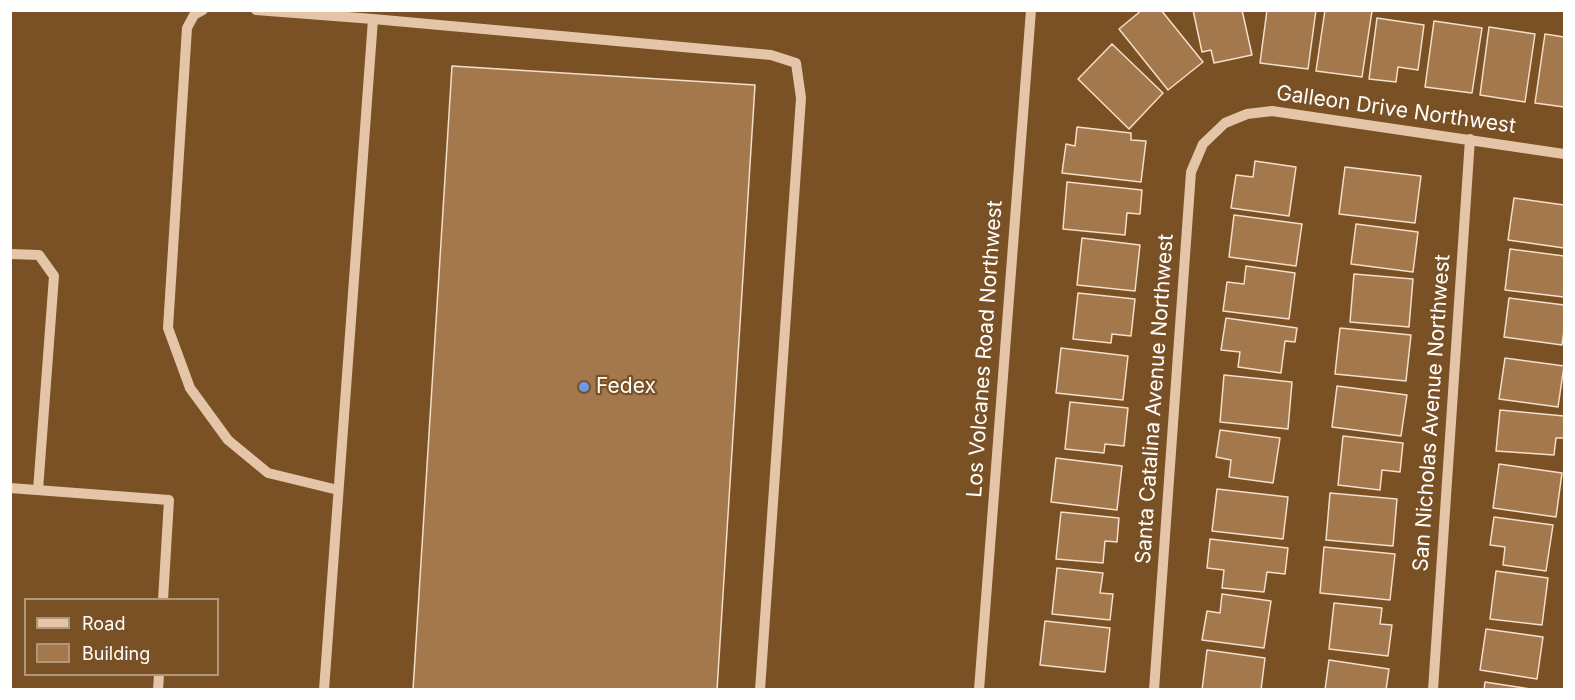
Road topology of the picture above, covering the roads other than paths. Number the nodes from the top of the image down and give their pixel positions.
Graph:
1 (203, 10) edge
2 (256, 10) edge
3 (1031, 10) edge
4 (373, 19) junction
5 (1225, 123) joint
6 (1470, 139) junction
7 (1564, 154) edge
8 (10, 254) edge
9 (10, 488) edge
10 (38, 490) junction
11 (338, 490) junction
12 (163, 598) edge
13 (324, 690) edge
14 (760, 690) edge
15 (979, 690) edge
16 (1154, 690) edge
17 (1433, 690) edge

1 - 11 street
2 - 4 street
3 - 15 street, Los Volcanes Road Northwest
4 - 11 street
4 - 14 street
5 - 6 street, Galleon Drive Northwest
5 - 16 street, Santa Catalina Avenue Northwest
6 - 7 street, Galleon Drive Northwest
6 - 17 street, San Nicholas Avenue Northwest
8 - 10 street
9 - 10 street
10 - 12 street
11 - 13 street

